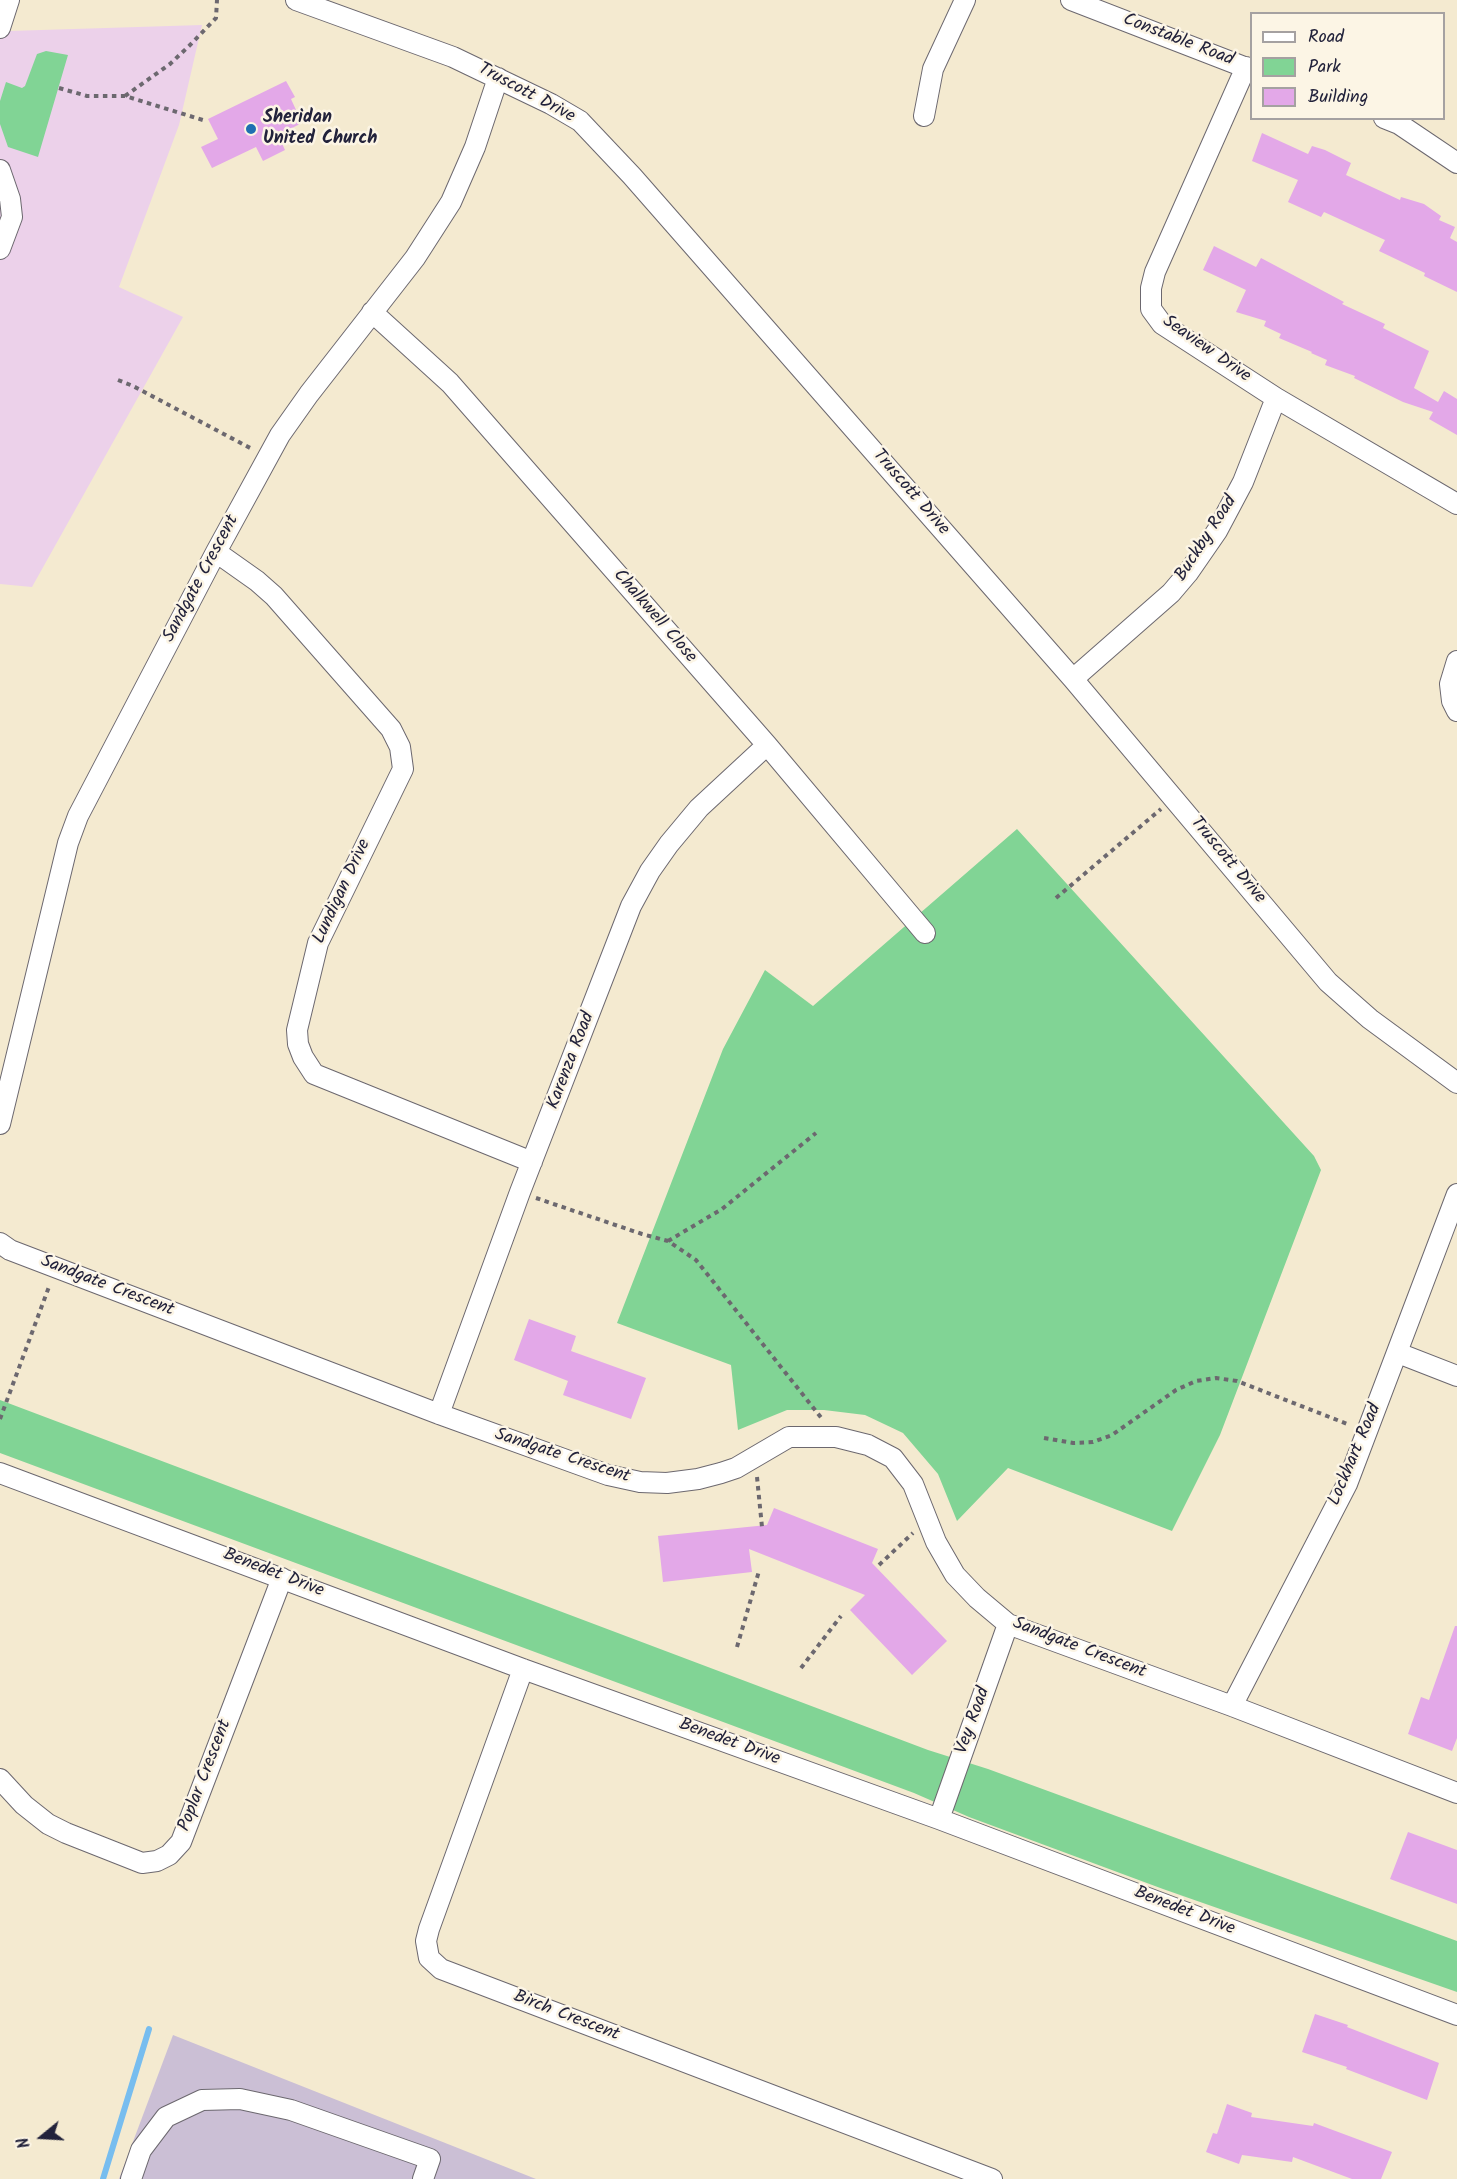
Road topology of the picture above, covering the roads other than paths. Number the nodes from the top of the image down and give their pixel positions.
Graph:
1 (9, 0) edge
2 (296, 0) edge
3 (965, 0) edge
4 (1071, 0) edge
5 (0, 28) edge
6 (1249, 69) edge
7 (498, 78) junction
8 (924, 116) dead end
9 (1389, 120) edge
10 (1457, 163) edge
11 (0, 170) edge
12 (0, 249) edge
13 (372, 312) junction
14 (1276, 398) junction
15 (1457, 504) edge
16 (216, 552) junction
17 (1457, 661) edge
18 (1073, 679) junction
19 (1457, 711) edge
20 (767, 745) junction
21 (925, 933) dead end
22 (1457, 1083) edge
23 (0, 1124) edge
24 (532, 1162) junction
25 (1457, 1194) edge
26 (0, 1243) edge
27 (1398, 1353) junction
28 (1457, 1376) edge
29 (439, 1414) junction
30 (0, 1473) edge
31 (282, 1578) junction
32 (1008, 1624) junction
33 (523, 1669) junction
34 (1232, 1706) junction
35 (0, 1779) edge
36 (1457, 1792) edge
37 (939, 1819) junction
38 (1457, 2015) edge
39 (130, 2179) edge
40 (423, 2179) edge
41 (992, 2179) edge

1 - 5 street
2 - 7 street, Truscott Drive
3 - 8 street
4 - 6 street, Constable Road
6 - 14 street, Seaview Drive
7 - 13 street, Sandgate Crescent
7 - 18 street, Truscott Drive
9 - 10 street
11 - 12 street
13 - 16 street, Sandgate Crescent
13 - 20 street, Chalkwell Close
14 - 15 street, Seaview Drive
14 - 18 street, Buckby Road
16 - 23 street, Sandgate Crescent
16 - 24 street, Lundigan Drive
17 - 19 street
18 - 22 street, Truscott Drive
20 - 21 street, Chalkwell Close
20 - 24 street, Karenza Road
24 - 29 street, Karenza Road
25 - 27 street, Lockhart Road
26 - 29 street, Sandgate Crescent
27 - 28 street
27 - 34 street, Lockhart Road
29 - 32 street, Sandgate Crescent
30 - 31 street, Benedet Drive
31 - 33 street, Benedet Drive
31 - 35 street, Poplar Crescent
32 - 34 street, Sandgate Crescent
32 - 37 street, Vey Road
33 - 37 street, Benedet Drive
33 - 41 street, Birch Crescent
34 - 36 street, Sandgate Crescent
37 - 38 street, Benedet Drive
39 - 40 street

